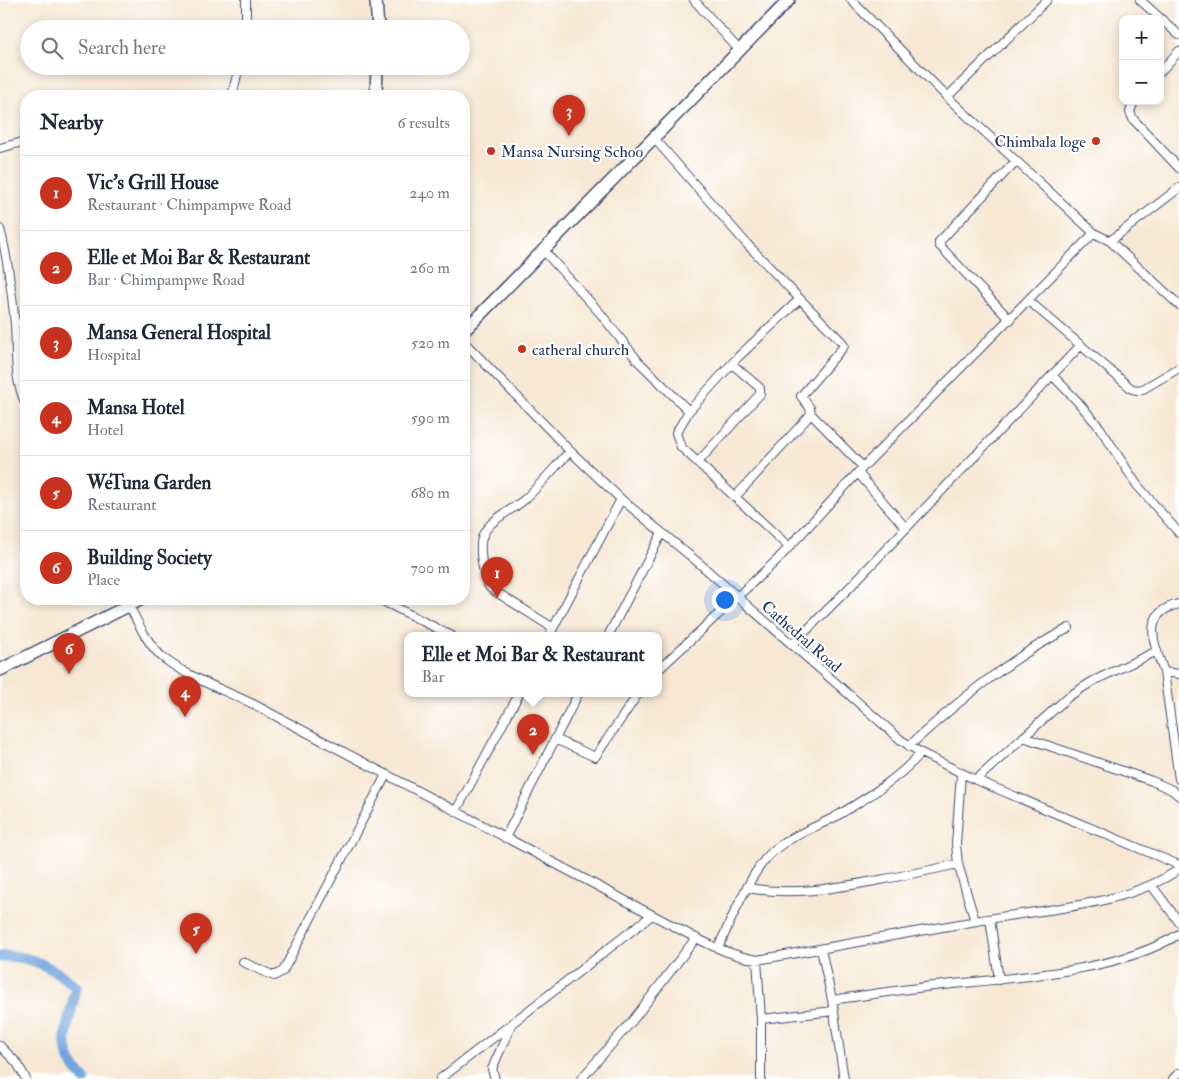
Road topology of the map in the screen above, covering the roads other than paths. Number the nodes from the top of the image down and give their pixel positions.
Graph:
1 (246, 0) edge
2 (376, 0) edge
3 (694, 0) edge
4 (789, 0) edge
5 (851, 0) edge
6 (1047, 0) edge
7 (1140, 0) edge
8 (246, 20) edge
9 (377, 20) edge
10 (1179, 35) edge
11 (740, 51) junction
12 (1179, 52) edge
13 (1164, 68) edge
14 (237, 75) edge
15 (377, 75) edge
16 (233, 90) edge
17 (376, 90) edge
18 (947, 97) junction
19 (1133, 105) edge
20 (654, 138) junction
21 (20, 143) edge
22 (0, 148) edge
23 (1016, 161) junction
24 (1179, 168) edge
25 (1179, 188) edge
26 (0, 229) edge
27 (1094, 233) junction
28 (1110, 241) junction
29 (544, 251) junction
30 (800, 299) junction
31 (1029, 301) junction
32 (1179, 305) edge
33 (1010, 320) junction
34 (20, 323) edge
35 (14, 324) junction
36 (470, 325) edge
37 (1081, 345) junction
38 (470, 348) edge
39 (732, 364) junction
40 (1179, 368) edge
41 (1053, 376) junction
42 (20, 387) edge
43 (689, 411) junction
44 (811, 414) junction
45 (570, 451) junction
46 (698, 462) junction
47 (861, 470) junction
48 (736, 496) junction
49 (621, 499) junction
50 (905, 527) junction
51 (662, 533) junction
52 (1179, 533) edge
53 (789, 547) junction
54 (738, 597) junction
55 (1179, 604) edge
56 (122, 605) edge
57 (130, 605) edge
58 (392, 605) edge
59 (553, 628) junction
60 (1069, 628) dead end
61 (444, 632) edge
62 (551, 632) edge
63 (610, 632) edge
64 (792, 645) junction
65 (1157, 651) junction
66 (662, 666) edge
67 (0, 670) edge
68 (1164, 672) junction
69 (1179, 674) edge
70 (516, 697) edge
71 (576, 697) edge
72 (636, 697) edge
73 (1023, 737) junction
74 (555, 739) junction
75 (910, 746) junction
76 (921, 753) junction
77 (961, 774) junction
78 (386, 775) junction
79 (1179, 779) edge
80 (976, 780) junction
81 (1179, 796) edge
82 (456, 811) junction
83 (505, 838) junction
84 (958, 864) junction
85 (1179, 867) edge
86 (1152, 886) junction
87 (748, 888) junction
88 (652, 915) junction
89 (990, 918) junction
90 (975, 921) junction
91 (1179, 922) edge
92 (1179, 934) edge
93 (696, 938) junction
94 (718, 948) junction
95 (821, 949) junction
96 (757, 960) junction
97 (243, 962) dead end
98 (999, 980) junction
99 (832, 1000) junction
100 (834, 1011) junction
101 (761, 1019) junction
102 (513, 1020) junction
103 (0, 1046) edge
104 (1179, 1073) edge
105 (26, 1079) edge
106 (440, 1079) edge
107 (494, 1079) edge
108 (581, 1079) edge
109 (761, 1079) edge
110 (844, 1079) edge
111 (1173, 1079) edge

1 - 8 street
2 - 9 main road
3 - 11 street
4 - 11 main road
5 - 18 street
6 - 18 street
7 - 10 street
11 - 20 main road
12 - 13 street
14 - 16 street
15 - 17 main road
18 - 23 street
19 - 24 street
20 - 29 main road
20 - 30 street
21 - 22 street
23 - 27 street
23 - 33 street
25 - 28 street
26 - 35 street
27 - 28 street
27 - 31 street
28 - 32 street
29 - 36 main road
29 - 43 street
30 - 39 street
30 - 44 street
31 - 33 street
31 - 37 street
33 - 47 street
34 - 35 street
35 - 42 street
37 - 40 street
37 - 41 street
38 - 45 street, Cathedral Road
39 - 43 street
39 - 46 street
41 - 50 street
41 - 52 street
43 - 46 street
44 - 47 street
44 - 48 street
45 - 49 street, Cathedral Road
45 - 59 street
46 - 48 street
47 - 50 street
47 - 53 street
48 - 53 street
49 - 51 street, Cathedral Road
49 - 59 street
50 - 64 street
51 - 54 street, Cathedral Road
51 - 63 street
53 - 54 street
54 - 64 street, Cathedral Road
54 - 66 street
55 - 65 street
56 - 67 main road
57 - 78 street
58 - 61 street
59 - 62 street
60 - 75 street
64 - 75 street, Cathedral Road
65 - 68 street
65 - 73 street
68 - 69 street
68 - 79 street
70 - 82 street
71 - 74 street
72 - 74 street
73 - 80 street
73 - 81 street
74 - 83 street
75 - 76 street, Cathedral Road
76 - 77 street, Cathedral Road
76 - 87 street
77 - 80 street, Cathedral Road
77 - 84 street
78 - 82 street
78 - 97 street
80 - 85 street, Cathedral Road
82 - 83 street
83 - 88 street
84 - 87 street
84 - 90 street
85 - 86 street
86 - 89 street
86 - 91 street
87 - 94 street
88 - 93 street
88 - 102 street
89 - 90 street
89 - 98 street
90 - 95 street
92 - 98 street
93 - 94 street
93 - 108 street
94 - 96 street
95 - 96 street
95 - 99 street
96 - 101 street
98 - 99 street
99 - 100 street
100 - 101 street
100 - 110 street
101 - 109 street
102 - 106 street
102 - 107 street
103 - 105 street
104 - 111 street

